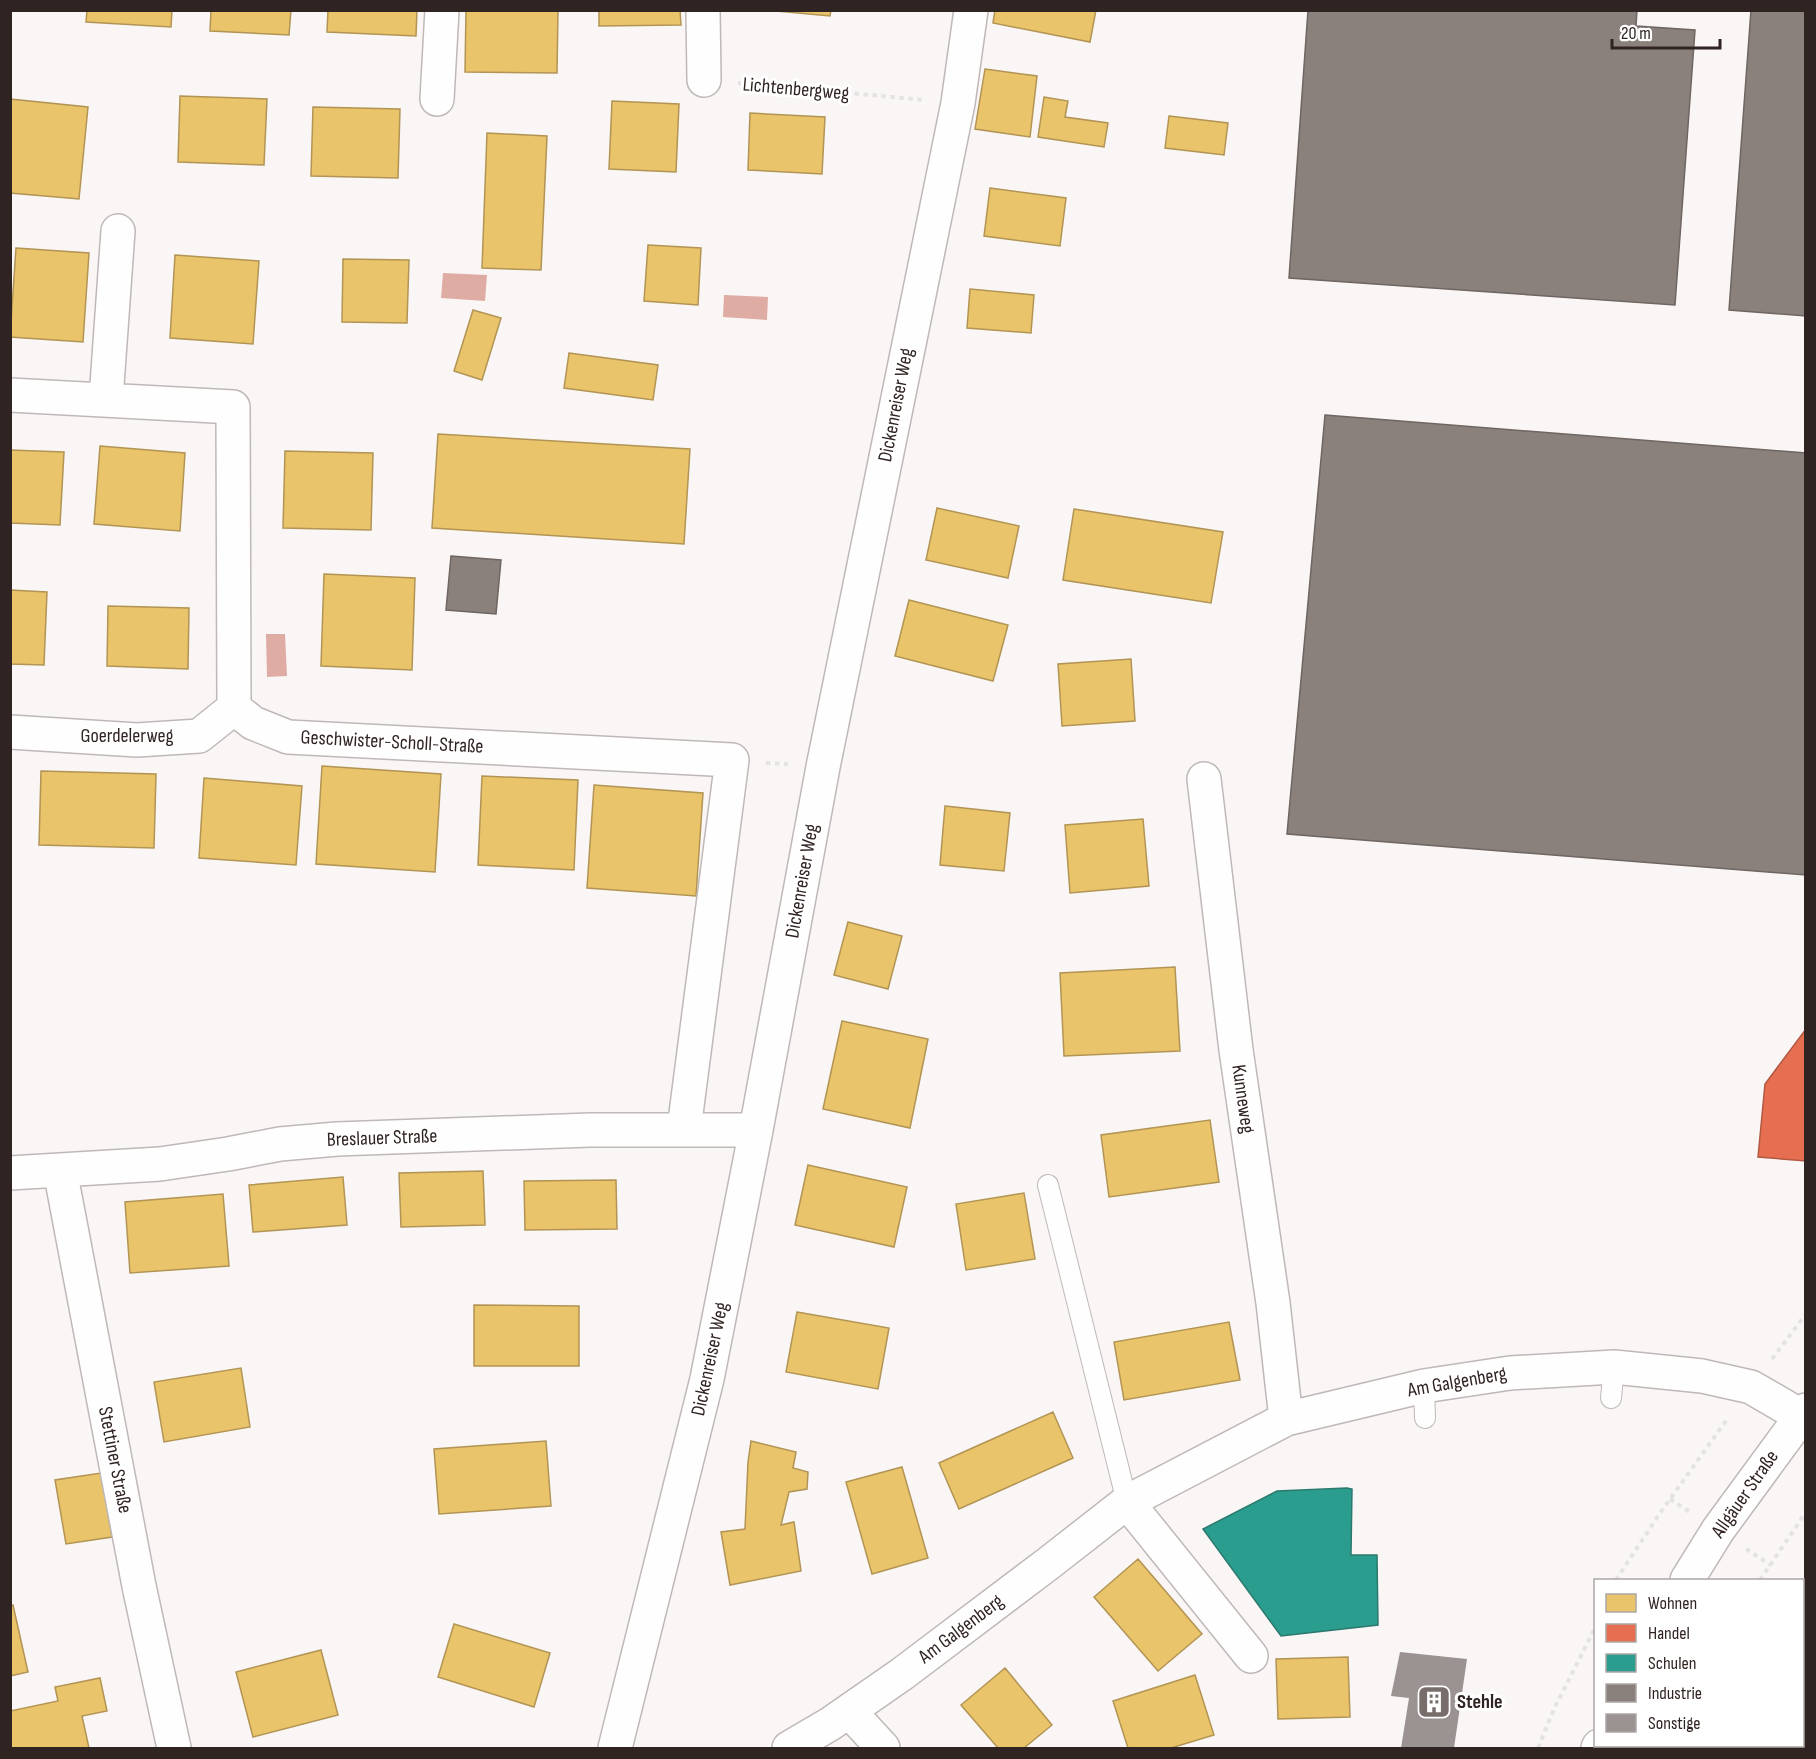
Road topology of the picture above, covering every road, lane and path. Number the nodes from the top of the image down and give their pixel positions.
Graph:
1 (442, 10) edge
2 (704, 10) edge
3 (971, 10) edge
4 (704, 80) joint
5 (437, 99) dead end
6 (958, 103) junction
7 (118, 231) dead end
8 (10, 395) edge
9 (106, 399) junction
10 (234, 708) junction
11 (10, 732) edge
12 (732, 760) junction
13 (823, 766) junction
14 (1204, 779) dead end
15 (684, 1130) junction
16 (756, 1130) junction
17 (60, 1170) junction
18 (10, 1173) edge
19 (1048, 1185) dead end
20 (1803, 1413) edge
21 (1286, 1419) junction
22 (1703, 1452) dead end
23 (1127, 1502) junction
24 (1806, 1512) edge
25 (1618, 1579) edge
26 (1688, 1579) edge
27 (1761, 1579) edge
28 (1594, 1630) edge
29 (1251, 1656) dead end
30 (849, 1711) junction
31 (174, 1749) edge
32 (615, 1749) edge
33 (789, 1749) edge
34 (883, 1749) edge
35 (1538, 1749) edge

1 - 5 street
2 - 4 street
3 - 6 street, Dickenreiser Weg
4 - 6 path, Lichtenbergweg
6 - 13 street, Dickenreiser Weg
7 - 9 street
8 - 9 street
9 - 10 street
10 - 11 street, Goerdelerweg
10 - 12 street, Geschwister-Scholl-Straße
12 - 13 path
12 - 15 street
13 - 16 street, Dickenreiser Weg
14 - 21 street, Kunneweg
15 - 16 street, Breslauer Straße
15 - 17 street, Breslauer Straße
16 - 32 street, Dickenreiser Weg
17 - 18 street, Breslauer Straße
17 - 31 street, Stettiner Straße
19 - 23 lane
20 - 21 street, Am Galgenberg
20 - 26 street, Allgäuer Straße
21 - 23 street, Am Galgenberg
22 - 25 path
23 - 29 street
23 - 30 street, Am Galgenberg
24 - 27 path
28 - 35 path
30 - 33 street, Am Galgenberg
30 - 34 street

